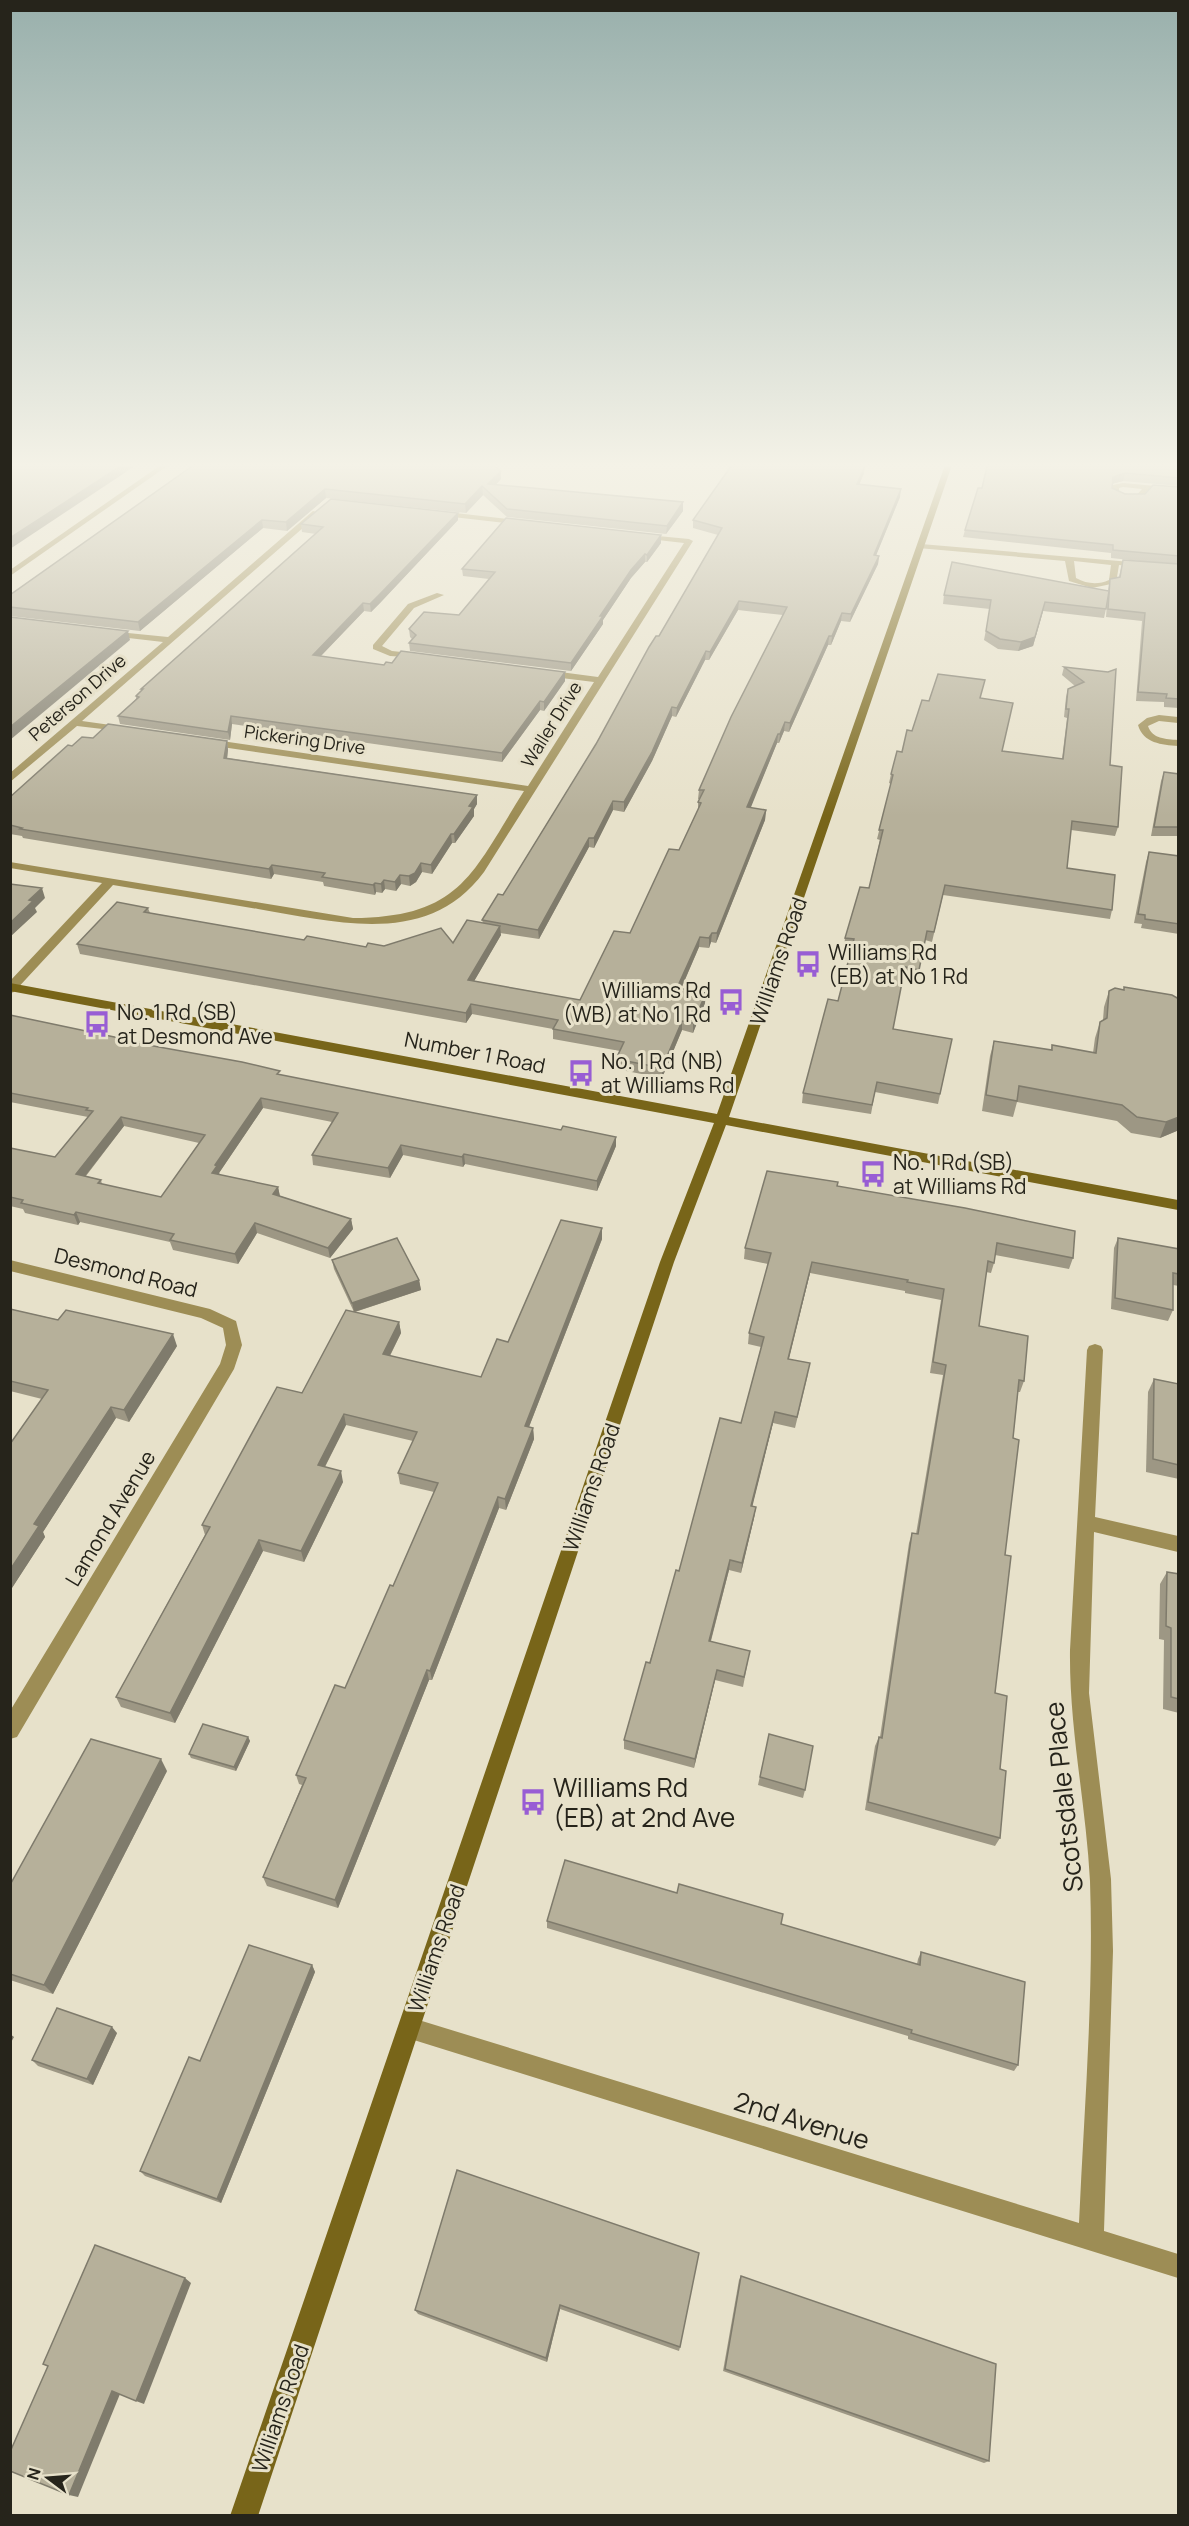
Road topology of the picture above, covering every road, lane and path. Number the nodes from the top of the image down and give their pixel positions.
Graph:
1 (239, 580) edge
2 (664, 580) edge
3 (909, 580) edge
4 (1075, 580) edge
5 (1113, 580) edge
6 (440, 595) dead end
7 (103, 632) edge
8 (170, 640) junction
9 (425, 657) edge
10 (529, 671) edge
11 (598, 680) junction
12 (1179, 720) edge
13 (75, 723) junction
14 (133, 731) edge
15 (192, 740) edge
16 (1179, 743) edge
17 (10, 778) edge
18 (530, 789) junction
19 (10, 865) edge
20 (111, 881) junction
21 (11, 987) edge
22 (720, 1120) junction
23 (1179, 1205) edge
24 (10, 1265) edge
25 (230, 1325) joint
26 (1095, 1350) dead end
27 (1087, 1522) junction
28 (1179, 1544) edge
29 (18, 1702) edge
30 (10, 1730) edge
31 (409, 2028) junction
32 (1091, 2239) junction
33 (1179, 2266) edge
34 (244, 2516) edge

1 - 8 street, Peterson Drive
2 - 11 street, Waller Drive
3 - 22 street, Williams Road
4 - 5 street
6 - 9 street
7 - 8 street
8 - 13 street, Peterson Drive
10 - 11 street
11 - 18 street, Waller Drive
12 - 16 street
13 - 14 street
13 - 17 street, Peterson Drive
15 - 18 street, Pickering Drive
18 - 20 street, Waller Drive
19 - 20 street
20 - 21 street
21 - 22 street, Number 1 Road
22 - 23 street, Number 1 Road
22 - 31 street, Williams Road
24 - 25 street, Desmond Road
25 - 29 street, Lamond Avenue
26 - 27 street, Scotsdale Place
27 - 28 street
27 - 32 street, Scotsdale Place
29 - 30 street, Lamond Avenue
31 - 32 street, 2nd Avenue
31 - 34 street, Williams Road
32 - 33 street, 2nd Avenue

